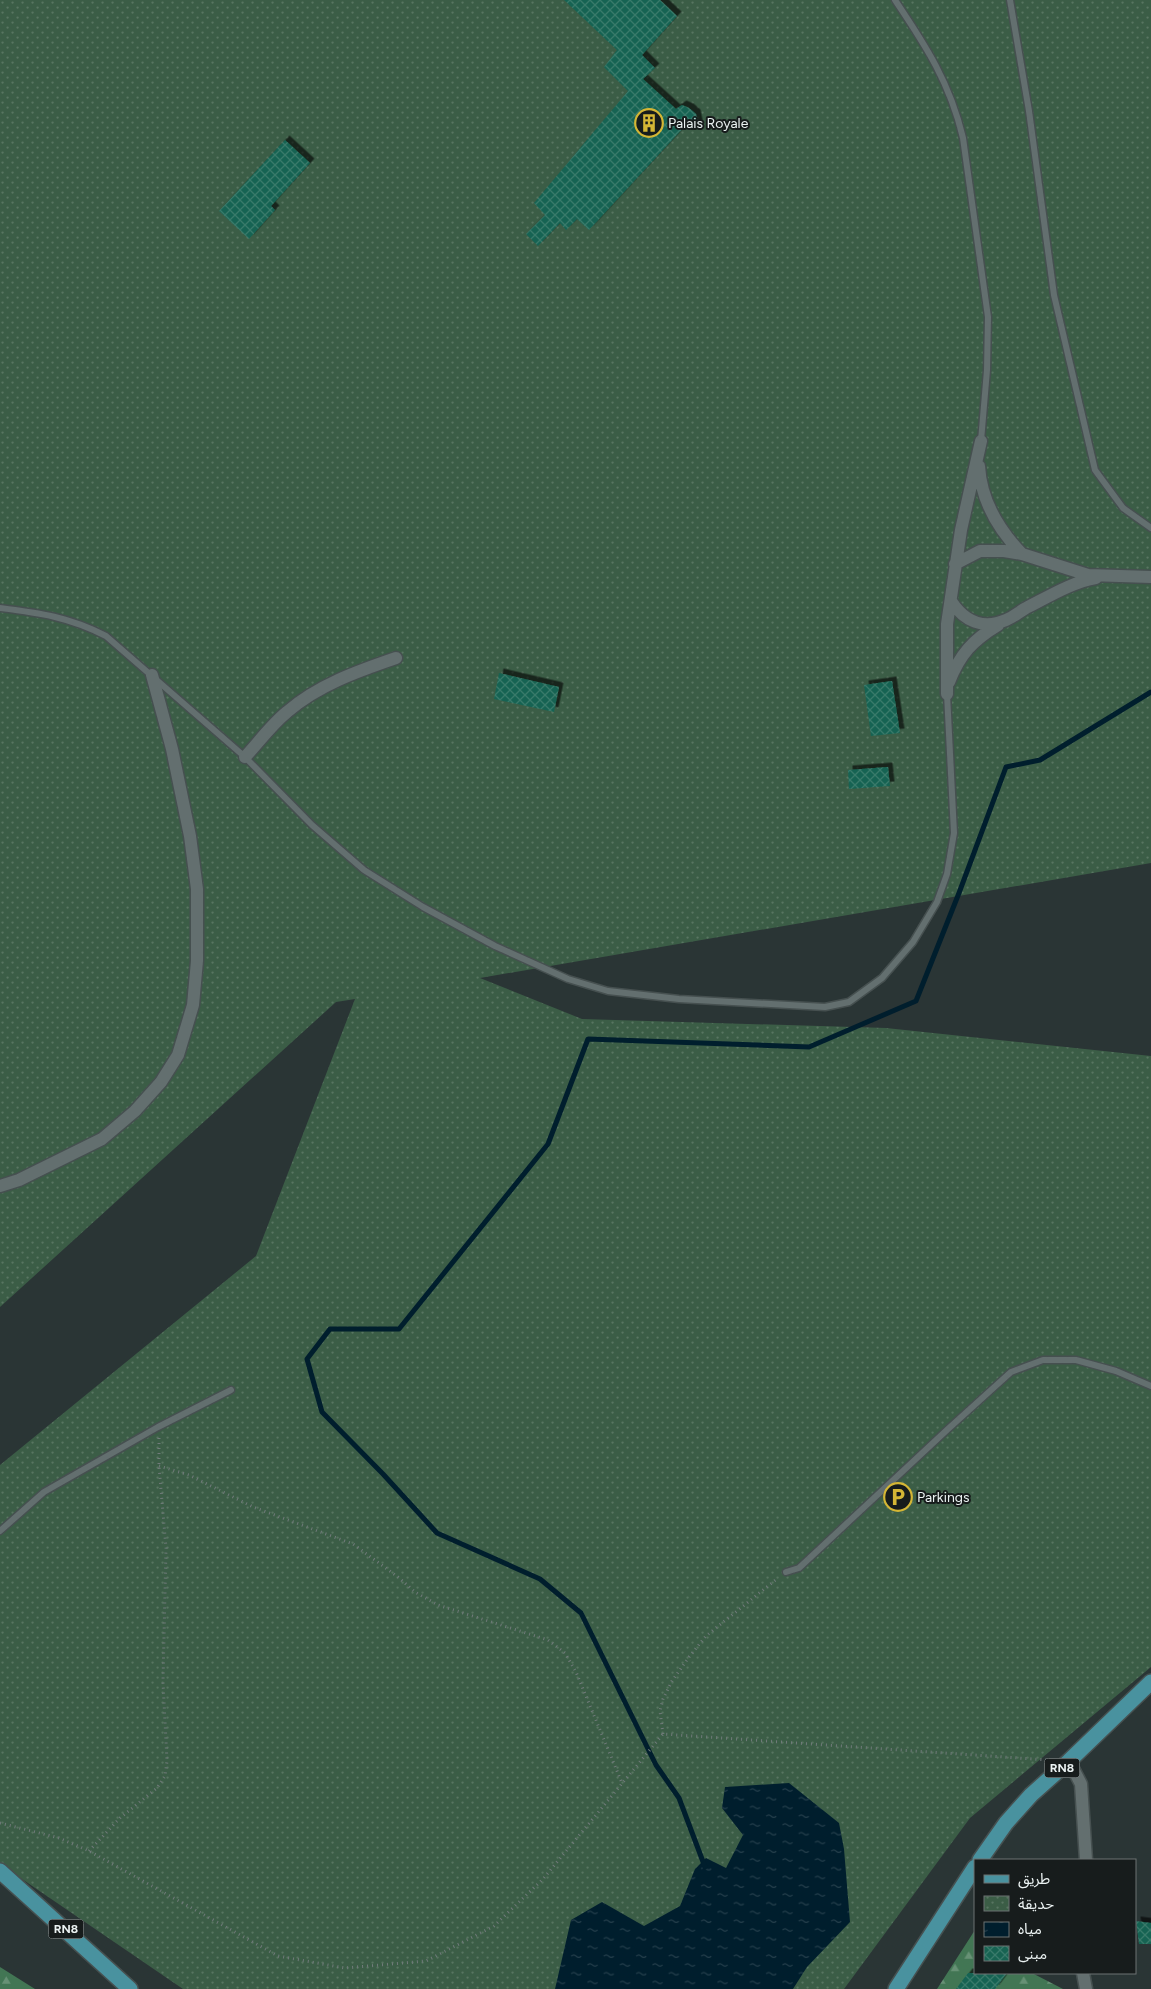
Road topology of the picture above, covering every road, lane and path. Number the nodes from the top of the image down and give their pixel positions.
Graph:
1 (895, 0) edge
2 (1010, 0) edge
3 (981, 441) junction
4 (1151, 528) edge
5 (1022, 554) junction
6 (955, 564) junction
7 (1104, 577) junction
8 (1151, 577) edge
9 (951, 601) junction
10 (0, 608) edge
11 (1006, 620) junction
12 (396, 658) dead end
13 (152, 675) junction
14 (947, 694) junction
15 (245, 757) junction
16 (0, 1186) edge
17 (1151, 1386) edge
18 (231, 1390) dead end
19 (158, 1427) junction
20 (159, 1466) junction
21 (0, 1531) edge
22 (786, 1572) joint
23 (1151, 1682) edge
24 (663, 1734) junction
25 (1070, 1762) junction
26 (622, 1783) junction
27 (0, 1823) edge
28 (89, 1851) junction
29 (981, 1859) edge
30 (1086, 1859) edge
31 (974, 1869) edge
32 (0, 1871) edge
33 (1083, 1974) edge
34 (130, 1989) edge
35 (896, 1989) edge
36 (1086, 1989) edge

1 - 3 lane
2 - 4 lane
3 - 5 street
3 - 6 street
5 - 6 street
5 - 7 street
6 - 9 street
7 - 8 street
7 - 11 street
9 - 11 street
9 - 14 street
10 - 13 lane
11 - 14 street
12 - 15 street
13 - 15 lane
13 - 16 street
14 - 15 lane
17 - 22 lane
18 - 19 lane
19 - 20 path
19 - 21 lane
20 - 26 path
20 - 28 path
22 - 24 path
23 - 25 main road, RN8
24 - 25 path
24 - 26 path
25 - 29 main road, RN8
25 - 30 street
26 - 28 path
27 - 28 path
31 - 35 main road
32 - 34 main road, RN8
33 - 36 street

